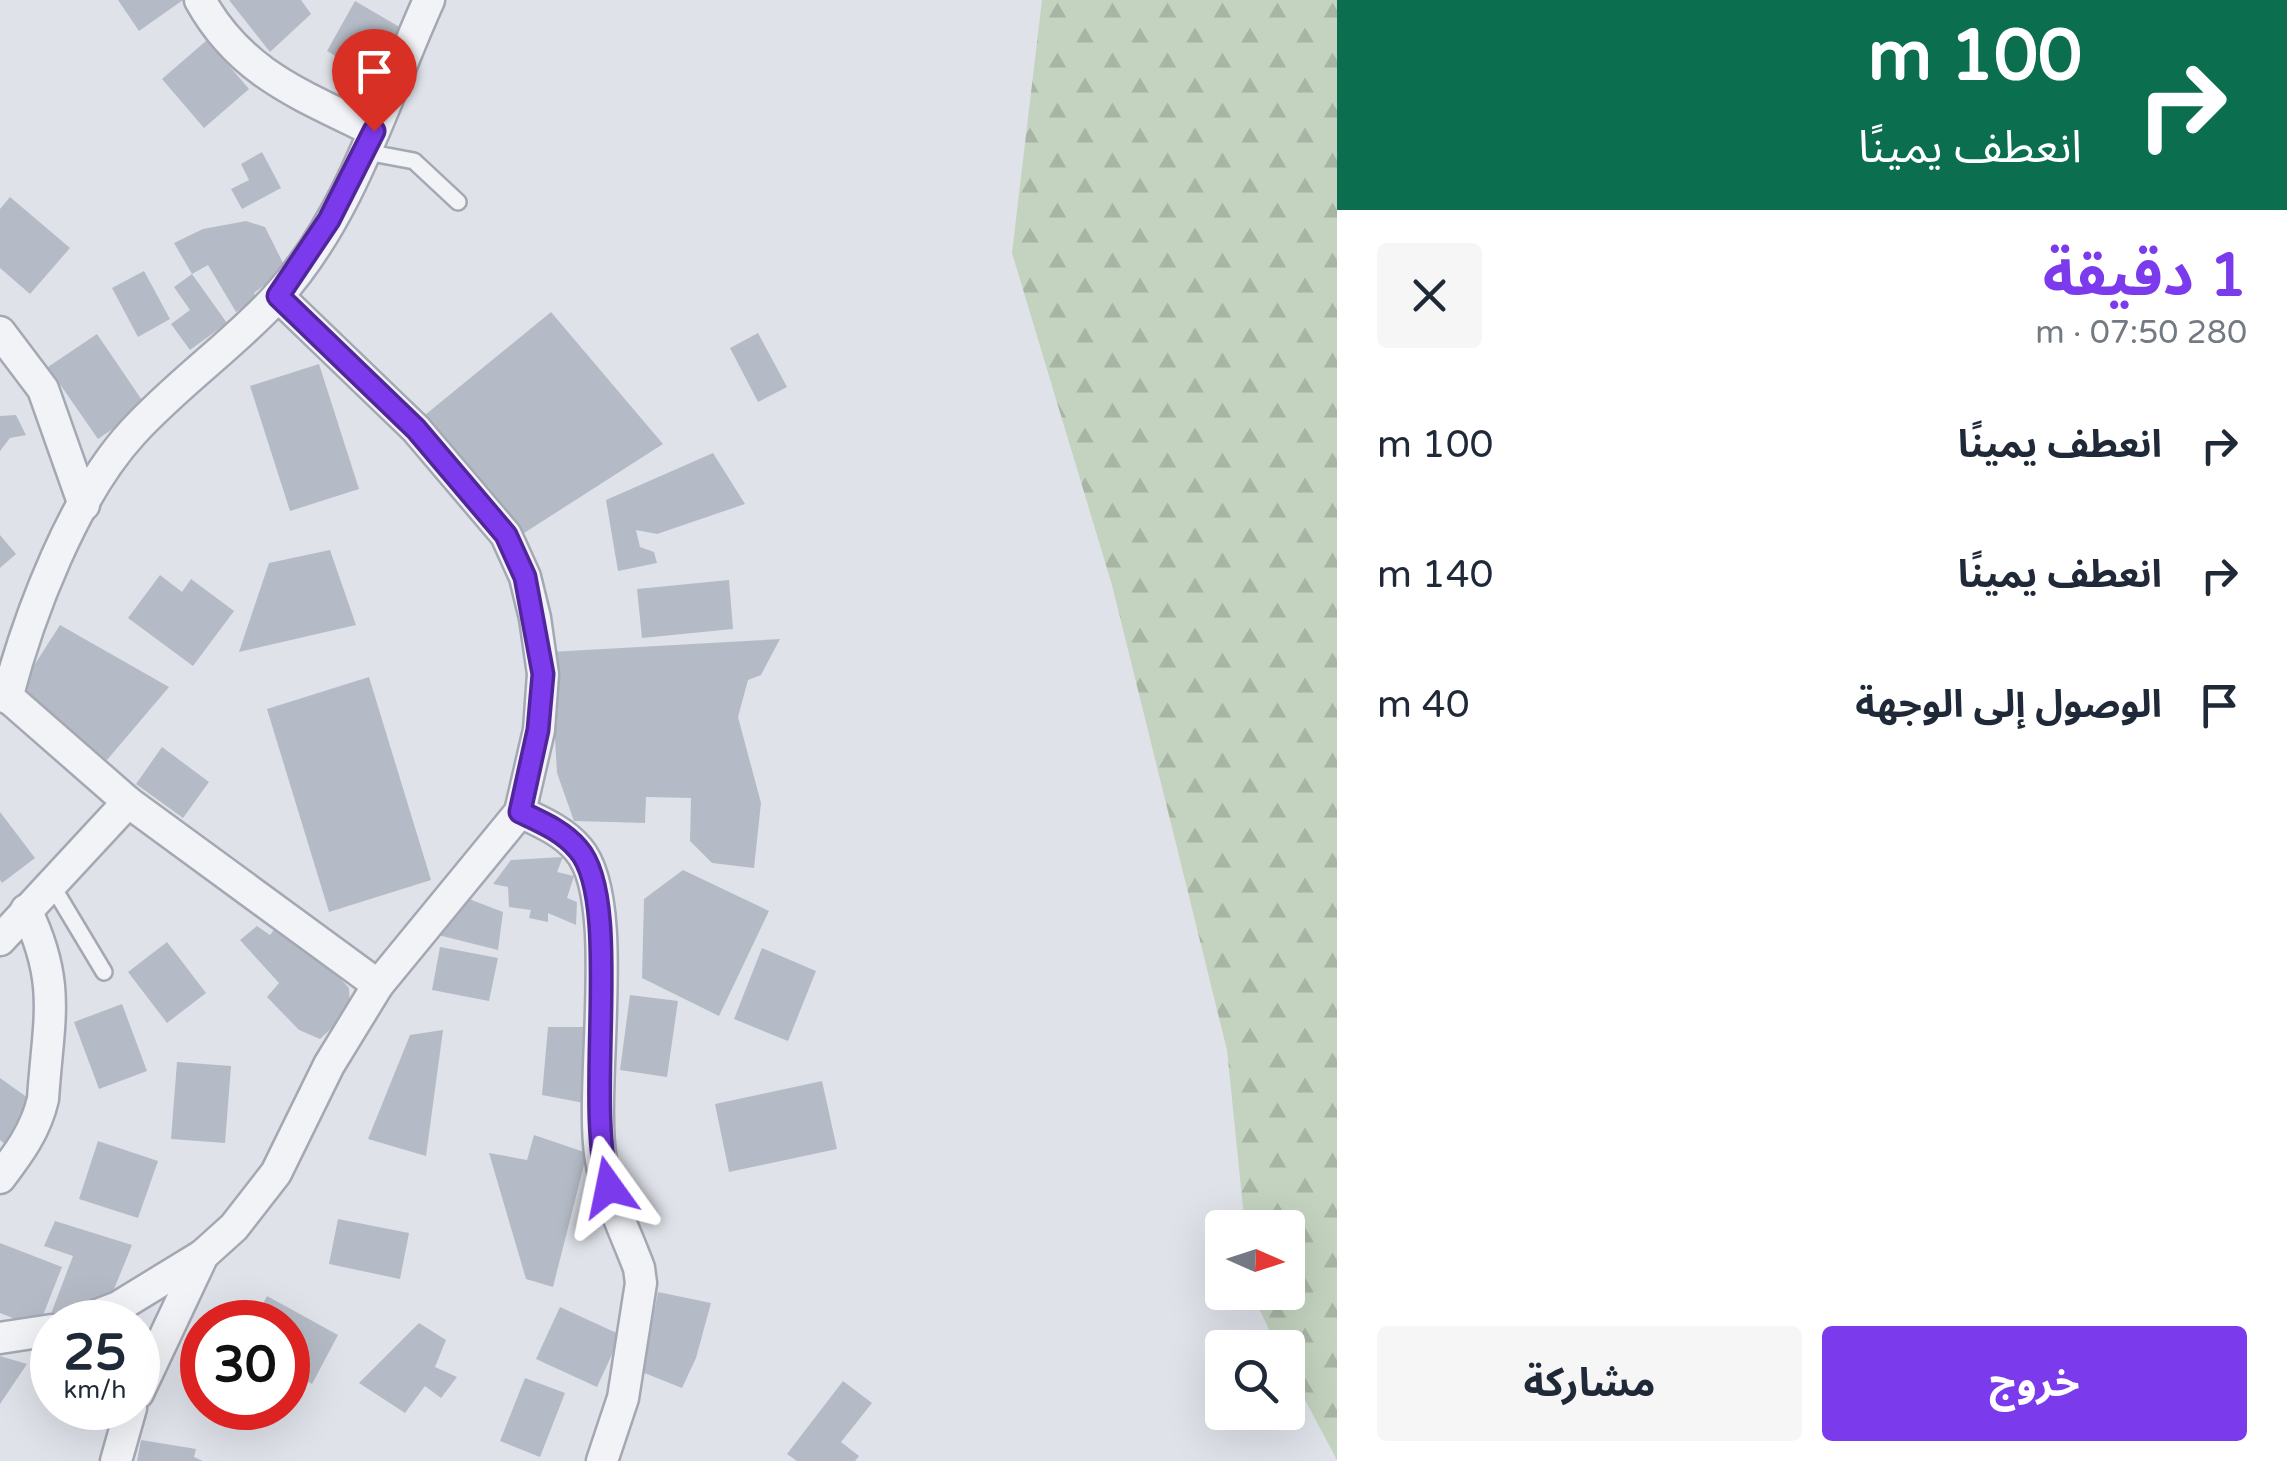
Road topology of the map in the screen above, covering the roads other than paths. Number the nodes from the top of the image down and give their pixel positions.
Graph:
1 (200, 0) edge
2 (429, 0) edge
3 (370, 142) junction
4 (458, 202) dead end
5 (278, 296) junction
6 (0, 332) edge
7 (84, 505) junction
8 (4, 694) edge
9 (128, 802) junction
10 (520, 812) junction
11 (50, 882) junction
12 (26, 910) junction
13 (0, 940) edge
14 (104, 972) dead end
15 (378, 985) junction
16 (0, 1178) edge
17 (204, 1255) junction
18 (130, 1300) edge
19 (30, 1333) edge
20 (0, 1338) edge
21 (160, 1347) edge
22 (125, 1430) edge
23 (116, 1461) edge
24 (602, 1461) edge

1 - 3 street
2 - 3 street
3 - 4 lane
3 - 5 street
5 - 7 street
5 - 10 street
6 - 7 street
7 - 8 street
8 - 9 street
9 - 11 street
9 - 15 street
10 - 15 street
10 - 24 street
11 - 12 street
11 - 14 lane
12 - 13 street
12 - 16 street
15 - 17 street
17 - 18 street
17 - 21 street
19 - 20 street
22 - 23 street

